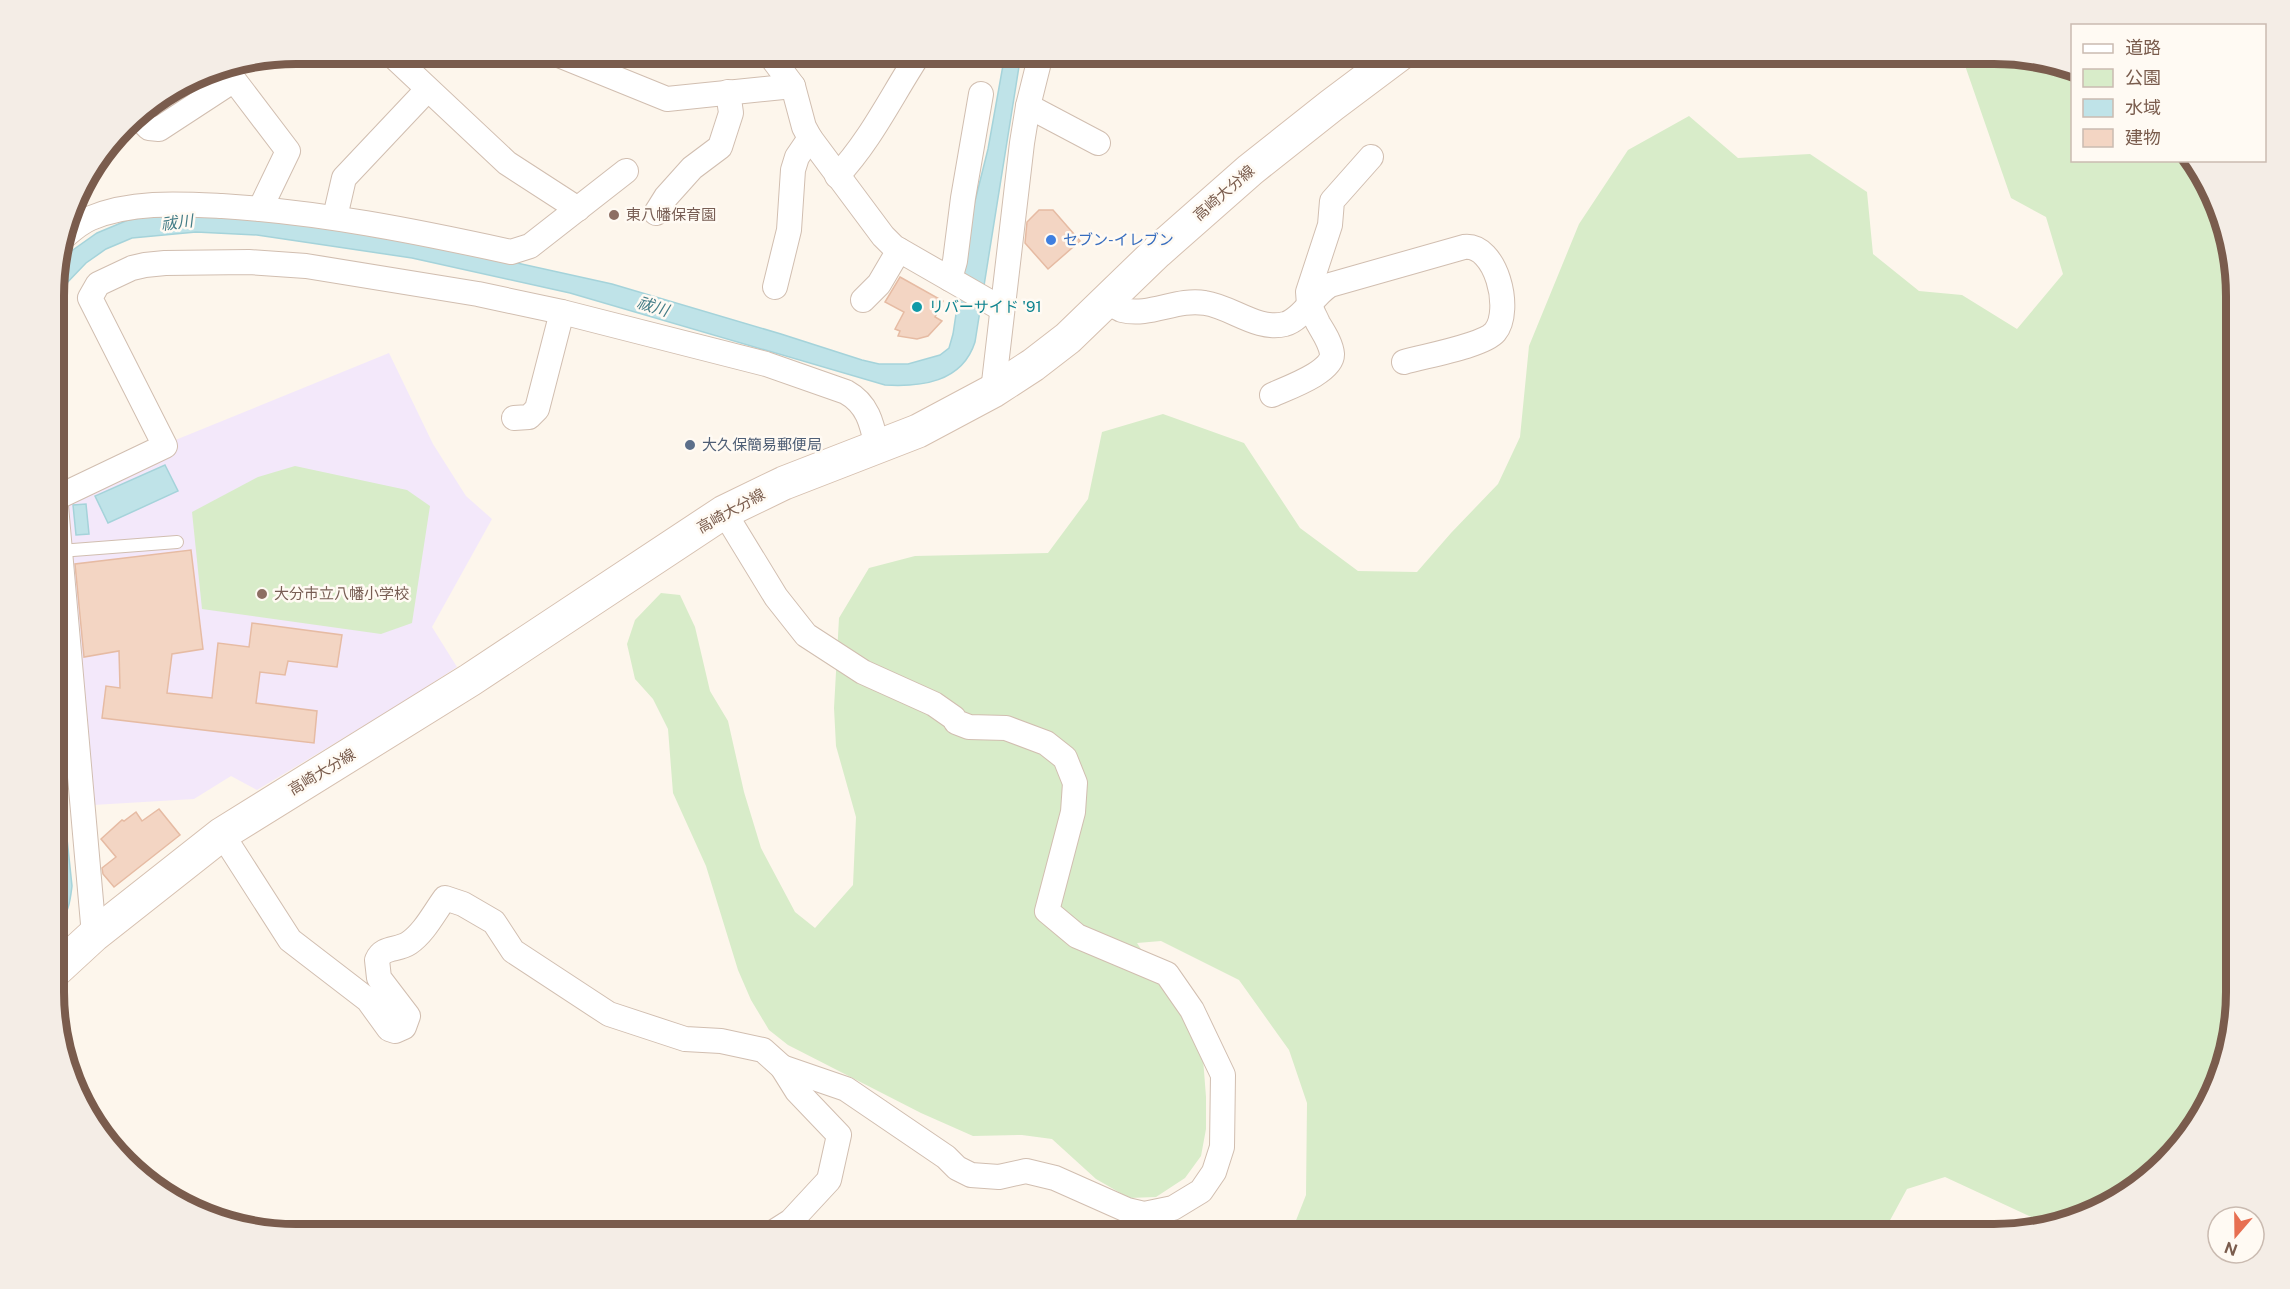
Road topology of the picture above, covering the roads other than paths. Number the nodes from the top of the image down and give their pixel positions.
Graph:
1 (401, 64) edge
2 (581, 64) edge
3 (776, 64) edge
4 (913, 64) edge
5 (1038, 64) edge
6 (1387, 64) edge
7 (793, 86) junction
8 (427, 90) junction
9 (728, 92) junction
10 (981, 94) dead end
11 (1028, 106) junction
12 (143, 122) edge
13 (810, 138) junction
14 (1098, 143) dead end
15 (1371, 157) dead end
16 (626, 171) dead end
17 (837, 176) junction
18 (578, 208) junction
19 (260, 209) junction
20 (656, 213) dead end
21 (336, 217) junction
22 (74, 229) edge
23 (899, 250) junction
24 (955, 282) junction
25 (775, 287) dead end
26 (863, 300) dead end
27 (1106, 302) junction
28 (1308, 304) junction
29 (996, 305) junction
30 (562, 312) junction
31 (1404, 362) dead end
32 (993, 391) junction
33 (1272, 395) dead end
34 (514, 418) dead end
35 (877, 447) junction
36 (64, 494) edge
37 (724, 512) junction
38 (177, 542) dead end
39 (64, 551) edge
40 (64, 617) edge
41 (222, 834) junction
42 (93, 935) junction
43 (64, 962) edge
44 (782, 1066) junction
45 (785, 1225) edge

1 - 8 street
2 - 9 street
3 - 7 street
4 - 17 street
5 - 11 street
6 - 27 main road, 高崎大分線
7 - 9 street
7 - 13 street
8 - 18 street
8 - 21 street
9 - 20 street
10 - 24 street
11 - 14 street
11 - 29 street
12 - 19 street
13 - 17 street
13 - 25 street
15 - 28 street
16 - 18 street
17 - 23 street
18 - 21 street
19 - 21 street
19 - 22 street
23 - 24 street
23 - 26 street
24 - 29 street
27 - 28 street
27 - 32 main road, 高崎大分線
28 - 31 street
28 - 33 street
29 - 32 street
30 - 34 street
30 - 35 street
30 - 36 street
32 - 35 main road, 高崎大分線
35 - 37 main road, 高崎大分線
37 - 41 main road, 高崎大分線
37 - 44 street
38 - 39 lane
40 - 42 street
41 - 42 main road, 高崎大分線
41 - 44 street
42 - 43 main road, 高崎大分線
44 - 45 street

